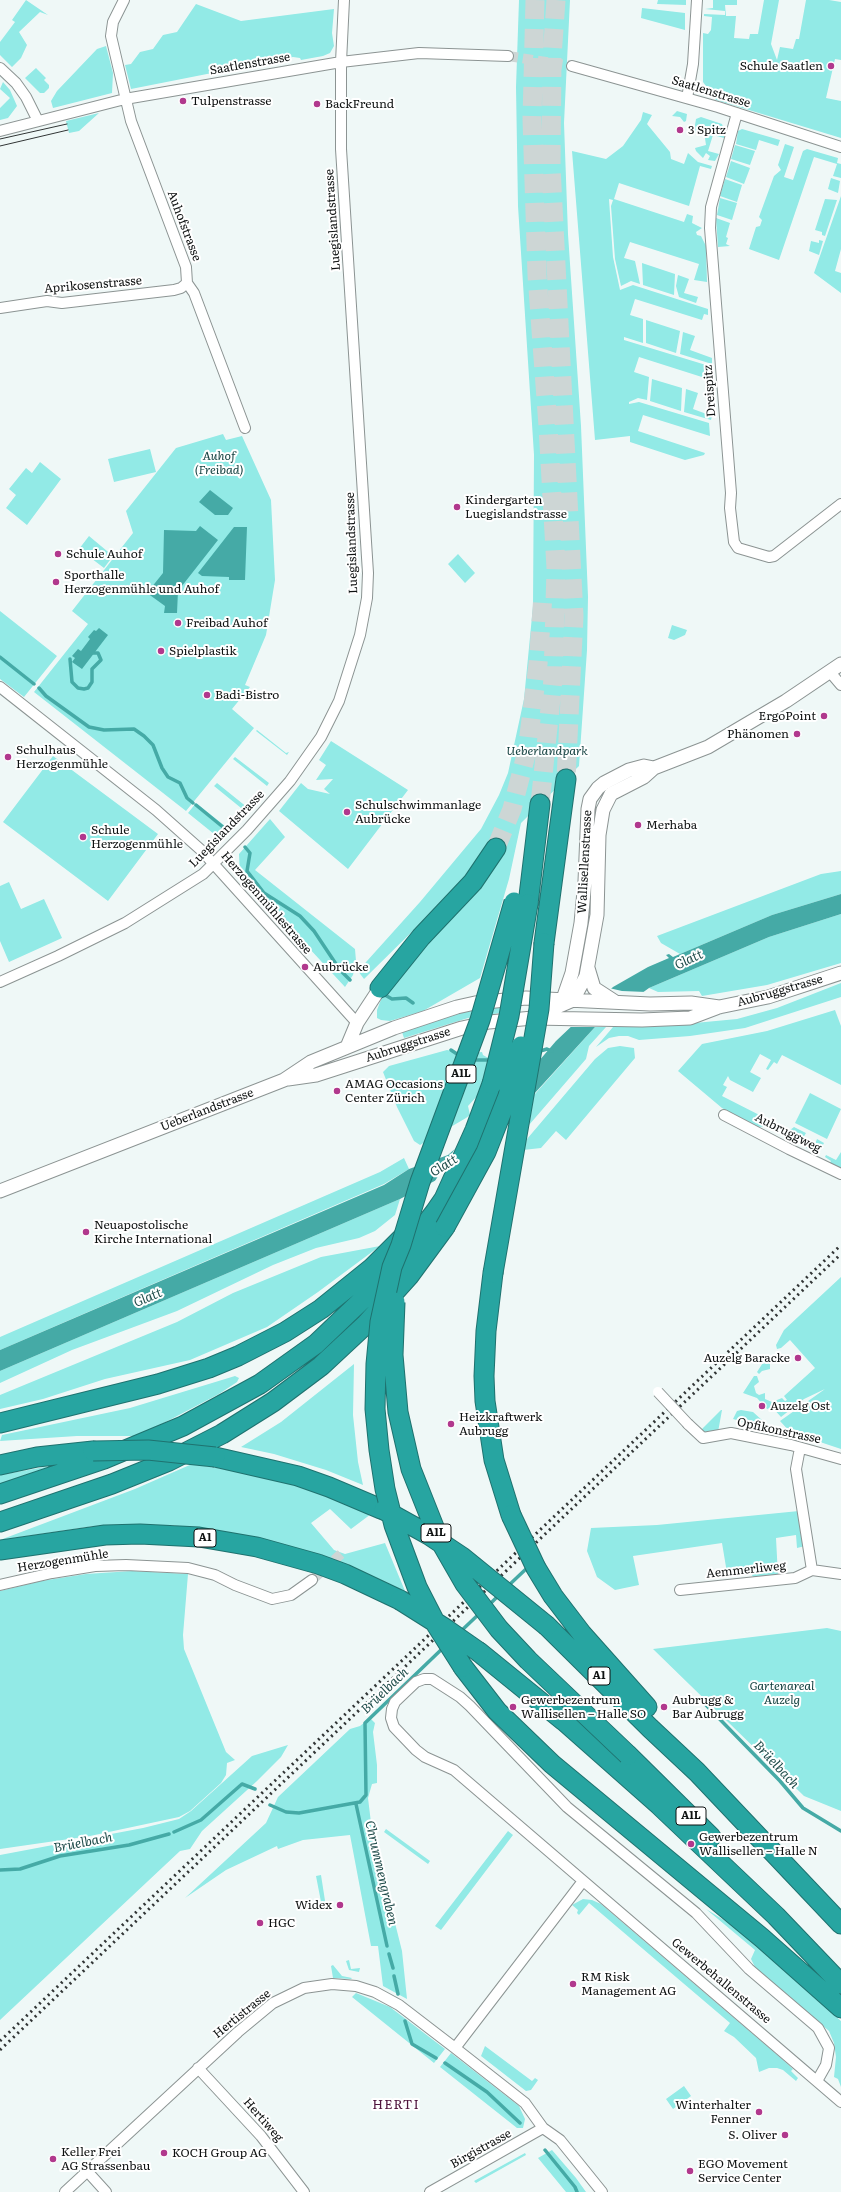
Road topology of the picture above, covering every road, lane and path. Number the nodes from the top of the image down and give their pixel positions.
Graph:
1 (124, 0) edge
2 (344, 0) edge
3 (696, 0) edge
4 (508, 56) tunnel mouth
5 (341, 62) junction
6 (572, 66) tunnel mouth
7 (0, 68) edge
8 (687, 98) junction
9 (125, 99) junction
10 (738, 113) junction
11 (38, 121) junction
12 (0, 131) edge
13 (841, 147) edge
14 (187, 283) junction
15 (0, 308) edge
16 (245, 428) dead end
17 (841, 504) edge
18 (841, 664) edge
19 (830, 672) junction
20 (841, 685) edge
21 (0, 688) edge
22 (654, 768) junction
23 (566, 779) tunnel mouth
24 (535, 809) tunnel mouth
25 (496, 848) tunnel mouth
26 (214, 863) junction
27 (521, 903) junction
28 (544, 943) junction
29 (588, 968) junction
30 (841, 973) edge
31 (0, 982) edge
32 (380, 988) joint
33 (571, 1002) junction
34 (615, 1002) junction
35 (719, 1008) junction
36 (534, 1018) junction
37 (587, 1019) junction
38 (357, 1023) junction
39 (375, 1036) junction
40 (402, 1046) junction
41 (347, 1047) junction
42 (284, 1080) junction
43 (724, 1115) dead end
44 (841, 1174) edge
45 (0, 1191) edge
46 (429, 1225) junction
47 (401, 1245) junction
48 (658, 1392) dead end
49 (0, 1423) edge
50 (800, 1448) junction
51 (841, 1459) edge
52 (0, 1465) edge
53 (0, 1494) edge
54 (0, 1522) edge
55 (0, 1550) edge
56 (812, 1570) junction
57 (841, 1574) edge
58 (312, 1580) tunnel mouth
59 (0, 1585) edge
60 (680, 1590) dead end
61 (697, 1772) junction
62 (583, 1881) junction
63 (779, 1912) junction
64 (841, 1924) edge
65 (841, 1984) edge
66 (841, 2008) edge
67 (455, 2048) junction
68 (198, 2068) junction
69 (817, 2081) junction
70 (841, 2102) edge
71 (543, 2128) junction
72 (87, 2171) junction
73 (65, 2192) edge
74 (106, 2192) edge
75 (304, 2192) edge
76 (430, 2192) edge
77 (602, 2192) edge

1 - 9 street
2 - 5 street, Luegislandstrasse
3 - 8 street
4 - 5 street, Saatlenstrasse
5 - 9 street, Saatlenstrasse
5 - 26 street, Luegislandstrasse
6 - 8 street, Saatlenstrasse
7 - 11 street
8 - 10 street, Saatlenstrasse
9 - 11 street, Saatlenstrasse
9 - 14 street, Auhofstrasse
10 - 13 street, Saatlenstrasse
10 - 17 street, Dreispitz
11 - 12 street, Saatlenstrasse
14 - 15 street, Aprikosenstrasse
14 - 16 street, Auhofstrasse
18 - 19 street, Wallisellenstrasse
19 - 20 street
19 - 22 street, Wallisellenstrasse
21 - 26 street, Herzogenmühlestrasse
22 - 29 street, Wallisellenstrasse
22 - 33 street, Wallisellenstrasse
23 - 28 highway, A1L
24 - 27 highway, A1L
25 - 32 highway
26 - 31 street, Luegislandstrasse
26 - 38 street, Herzogenmühlestrasse
27 - 46 highway, A1L, bridge
27 - 47 highway, A1L, bridge
28 - 46 highway, A1L, bridge
28 - 61 highway, A1L, bridge
29 - 33 street, Wallisellenstrasse
29 - 34 street, Wallisellenstrasse
30 - 35 street, Aubruggstrasse
32 - 38 street
33 - 34 street, Aubruggstrasse
33 - 36 street, Aubruggstrasse
33 - 37 street
33 - 39 street, Aubruggstrasse
34 - 35 street, Aubruggstrasse
35 - 37 street, Aubruggstrasse
36 - 37 street, Aubruggstrasse
36 - 40 street, Aubruggstrasse
38 - 39 street
38 - 41 street
39 - 40 street
39 - 41 street, Aubruggstrasse
40 - 42 street, Aubruggstrasse
41 - 42 street, Ueberlandstrasse
42 - 45 street, Ueberlandstrasse
43 - 44 street, Aubruggweg
46 - 49 highway, A1L
46 - 53 highway, A1L
46 - 54 highway, A1L
47 - 63 highway, A1L, bridge
47 - 66 highway, A1L, bridge
48 - 50 street, Opfikonstrasse, bridge
50 - 51 street, Opfikonstrasse
50 - 56 street
52 - 61 highway, A1, bridge
55 - 63 highway, A1, bridge
56 - 57 street
56 - 60 street, Aemmerliweg
58 - 59 street, Herzogenmühle
61 - 64 highway, A1
62 - 67 street
62 - 69 street, Gewerbehallenstrasse
62 - 69 street, Gewerbehallenstrasse
63 - 65 highway, A1
67 - 68 street, Hertistrasse
67 - 71 street, Hertistrasse
68 - 72 street, Hertistrasse
68 - 75 street, Hertiweg
69 - 70 street, Gewerbehallenstrasse
71 - 76 street, Birgistrasse
71 - 77 street, Hertistrasse
72 - 73 street, Hertistrasse
72 - 74 street

